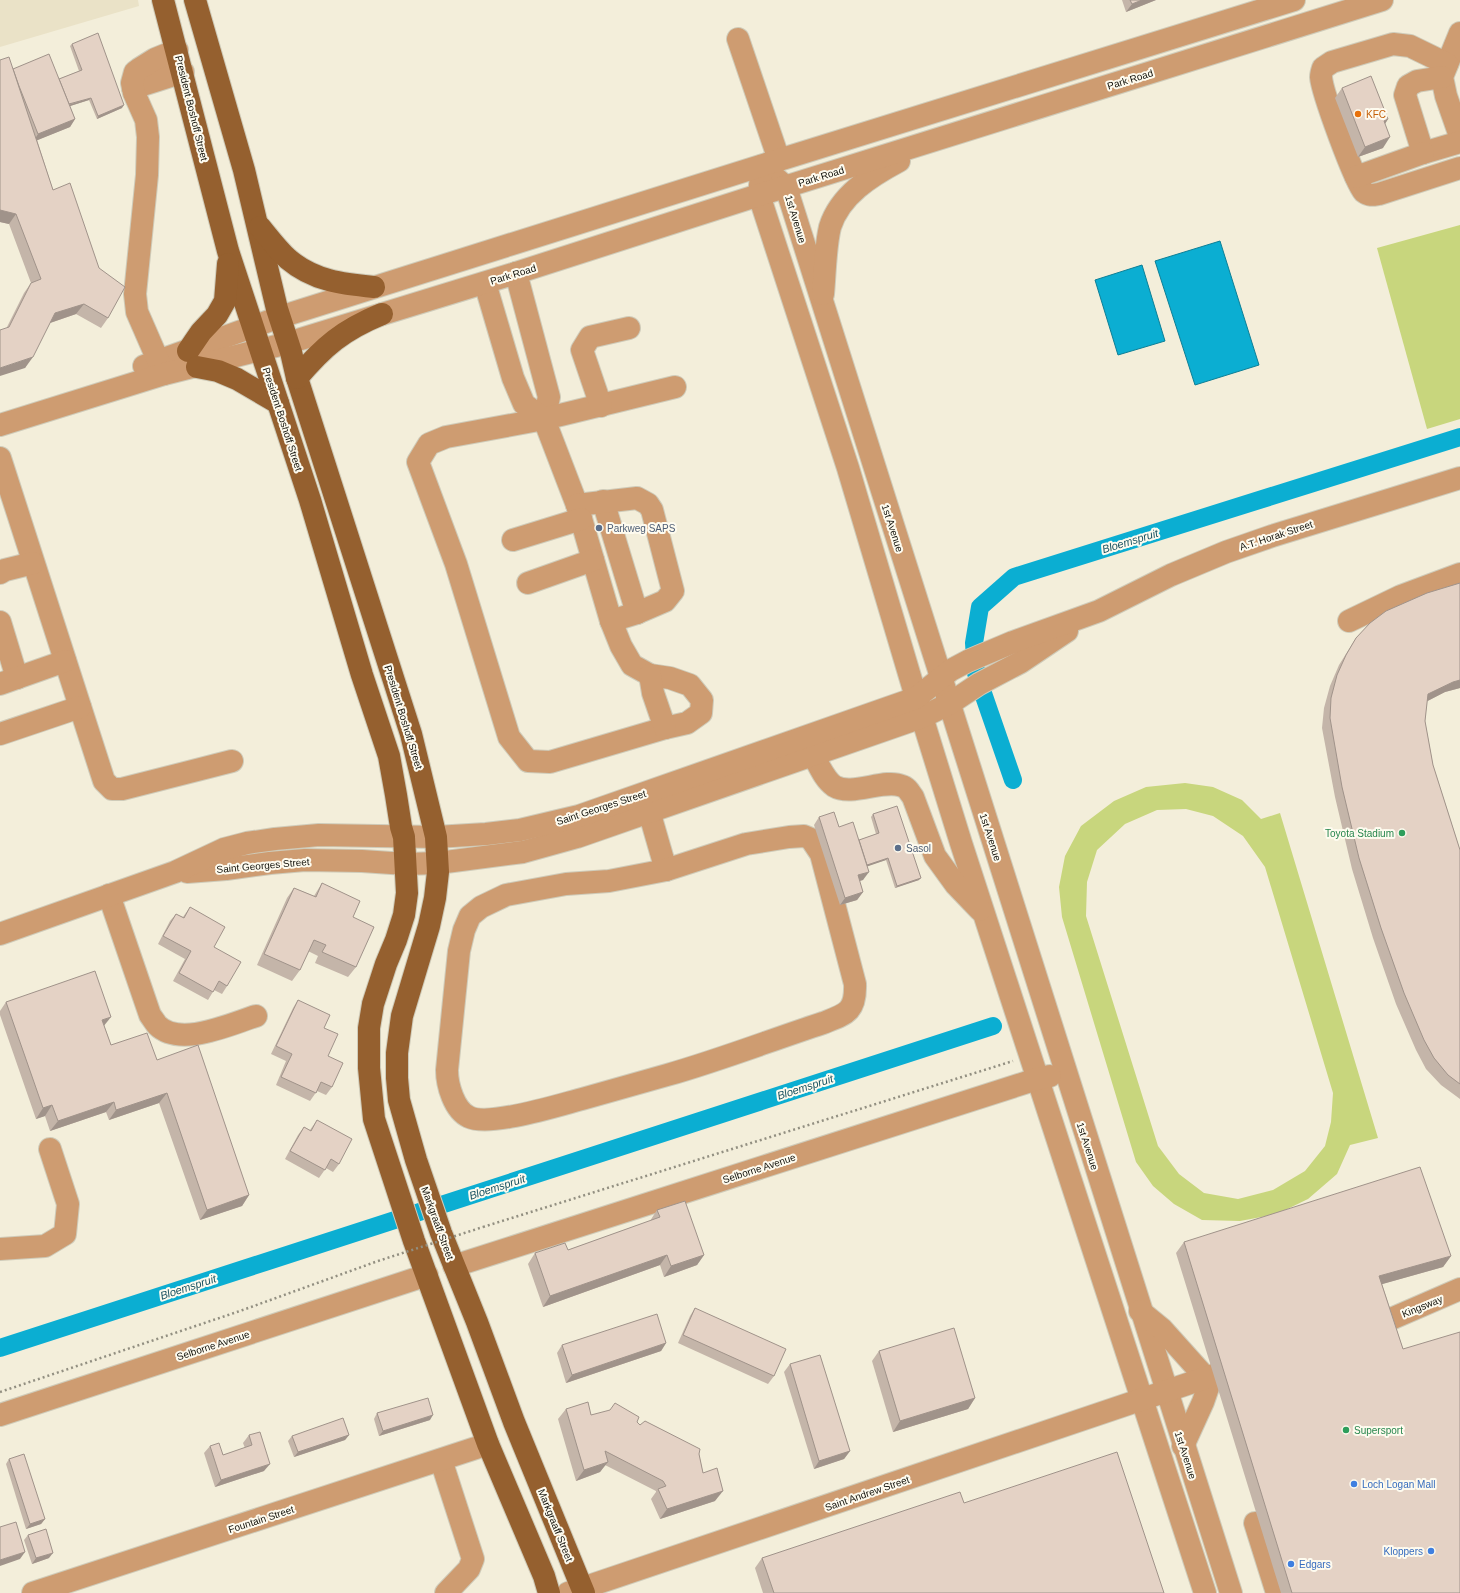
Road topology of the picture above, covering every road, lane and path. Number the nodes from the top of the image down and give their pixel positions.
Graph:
1 (163, 0) edge
2 (195, 0) edge
3 (1294, 0) edge
4 (1382, 0) edge
5 (1250, 7) edge
6 (1460, 33) edge
7 (1260, 38) junction
8 (738, 39) dead end
9 (177, 50) junction
10 (1445, 71) junction
11 (183, 72) junction
12 (133, 88) junction
13 (1460, 136) edge
14 (935, 140) junction
15 (1460, 142) edge
16 (1423, 153) junction
17 (770, 163) junction
18 (1460, 168) edge
19 (1356, 177) junction
20 (786, 187) junction
21 (759, 195) junction
22 (258, 225) junction
23 (228, 252) junction
24 (516, 274) junction
25 (485, 283) junction
26 (374, 287) junction
27 (822, 303) junction
28 (382, 314) junction
29 (280, 317) junction
30 (253, 327) junction
31 (629, 328) dead end
32 (288, 343) junction
33 (260, 351) junction
34 (192, 359) junction
35 (161, 368) junction
36 (297, 378) junction
37 (675, 387) dead end
38 (278, 403) junction
39 (601, 406) junction
40 (0, 411) edge
41 (544, 419) junction
42 (0, 425) edge
43 (0, 458) edge
44 (1460, 478) edge
45 (603, 501) junction
46 (579, 512) junction
47 (513, 540) dead end
48 (593, 560) junction
49 (34, 563) junction
50 (0, 573) edge
51 (1460, 574) edge
52 (528, 583) dead end
53 (637, 613) junction
54 (611, 621) junction
55 (1349, 621) dead end
56 (0, 622) edge
57 (1017, 652) junction
58 (65, 661) junction
59 (650, 675) junction
60 (941, 680) junction
61 (9, 681) edge
62 (949, 704) junction
63 (80, 707) junction
64 (919, 708) junction
65 (665, 728) junction
66 (0, 734) edge
67 (813, 755) junction
68 (232, 761) dead end
69 (649, 811) junction
70 (404, 837) junction
71 (436, 837) junction
72 (438, 862) junction
73 (406, 864) junction
74 (666, 870) junction
75 (175, 872) junction
76 (109, 895) junction
77 (984, 914) junction
78 (0, 934) edge
79 (256, 1016) dead end
80 (1029, 1055) junction
81 (1065, 1073) junction
82 (1037, 1078) junction
83 (50, 1149) dead end
84 (0, 1249) edge
85 (454, 1266) junction
86 (427, 1274) junction
87 (1460, 1289) edge
88 (1140, 1311) junction
89 (1384, 1322) edge
90 (1211, 1376) junction
91 (1166, 1391) junction
92 (0, 1392) edge
93 (1143, 1399) junction
94 (0, 1415) edge
95 (514, 1422) junction
96 (488, 1444) junction
97 (1183, 1446) junction
98 (441, 1460) junction
99 (1255, 1523) dead end
100 (578, 1592) edge
101 (33, 1593) edge
102 (446, 1593) edge
103 (549, 1593) edge
104 (1205, 1593) edge
105 (1231, 1593) edge
106 (1276, 1593) edge

1 - 9 main road, President Boshoff Street
2 - 22 main road, President Boshoff Street
3 - 5 street
4 - 7 street, Park Road
5 - 7 street
5 - 17 street
6 - 10 street
7 - 14 street, Park Road
8 - 17 street
9 - 11 main road, President Boshoff Street
9 - 12 street
10 - 13 street
10 - 16 street
10 - 19 street
11 - 12 street
11 - 23 main road, President Boshoff Street
12 - 35 street
14 - 20 street, Park Road
14 - 27 street
15 - 16 street
16 - 19 street
17 - 20 street, 1st Avenue
17 - 21 street
17 - 26 street
18 - 19 street
20 - 21 street, Park Road
20 - 27 street, 1st Avenue
21 - 24 street, Park Road
21 - 64 street
22 - 26 main road
22 - 29 main road, President Boshoff Street
23 - 30 main road, President Boshoff Street
23 - 34 main road
24 - 25 street, Park Road
24 - 41 street
25 - 28 street, Park Road
25 - 41 street
26 - 29 street
27 - 60 street, 1st Avenue
28 - 32 street, Park Road
28 - 36 main road
29 - 30 street
29 - 32 main road, President Boshoff Street
30 - 33 main road, President Boshoff Street
30 - 34 street
31 - 39 street
32 - 33 street, Park Road
32 - 36 main road, President Boshoff Street
33 - 34 street, Park Road
33 - 38 main road, President Boshoff Street
34 - 35 street
34 - 38 main road
35 - 40 street
35 - 42 street
36 - 71 main road, President Boshoff Street
37 - 39 street
38 - 70 main road, President Boshoff Street
39 - 41 street
41 - 46 street
41 - 65 street
43 - 49 street
44 - 57 street, A.T. Horak Street
45 - 46 street
45 - 53 street
45 - 53 street
46 - 47 street
46 - 48 street
48 - 52 street
48 - 54 street
49 - 50 street
49 - 58 street
51 - 55 street
53 - 54 street
54 - 59 street
56 - 61 street
57 - 60 street, A.T. Horak Street
57 - 62 street, A.T. Horak Street
58 - 61 street
58 - 63 street
59 - 65 street
59 - 65 street
60 - 62 street, 1st Avenue
60 - 64 street, Saint Georges Street
62 - 64 street, Saint Georges Street
62 - 81 street, 1st Avenue
63 - 66 street
63 - 68 street
64 - 67 street, Saint Georges Street
64 - 71 street, Saint Georges Street
64 - 77 street
67 - 69 street, Saint Georges Street
67 - 77 street
69 - 72 street, Saint Georges Street
69 - 74 street
70 - 71 street, Saint Georges Street
70 - 73 main road
70 - 75 street, Saint Georges Street
71 - 72 main road, Markgraaff Street
72 - 73 street, Saint Georges Street
72 - 85 main road, Markgraaff Street
73 - 75 street, Saint Georges Street
73 - 86 main road
74 - 74 street
75 - 76 street, Saint Georges Street
76 - 78 street, Saint Georges Street
76 - 79 street
77 - 80 street
80 - 82 street
80 - 92 path, bridge
81 - 82 street, Selborne Avenue
81 - 88 street, 1st Avenue
82 - 85 street, Selborne Avenue
82 - 93 street
83 - 84 street
85 - 95 main road, Markgraaff Street
86 - 94 street, Selborne Avenue
86 - 96 main road
87 - 89 street, Kingsway
88 - 90 street
88 - 91 street, 1st Avenue
90 - 91 street
90 - 97 street
91 - 93 street, Saint Andrew Street
91 - 97 street, 1st Avenue
93 - 100 street, Saint Andrew Street
93 - 104 street
95 - 96 main road
95 - 100 main road, Markgraaff Street
96 - 98 street, Fountain Street
96 - 103 main road
97 - 105 street, 1st Avenue
98 - 101 street, Fountain Street
98 - 102 street
99 - 106 street

